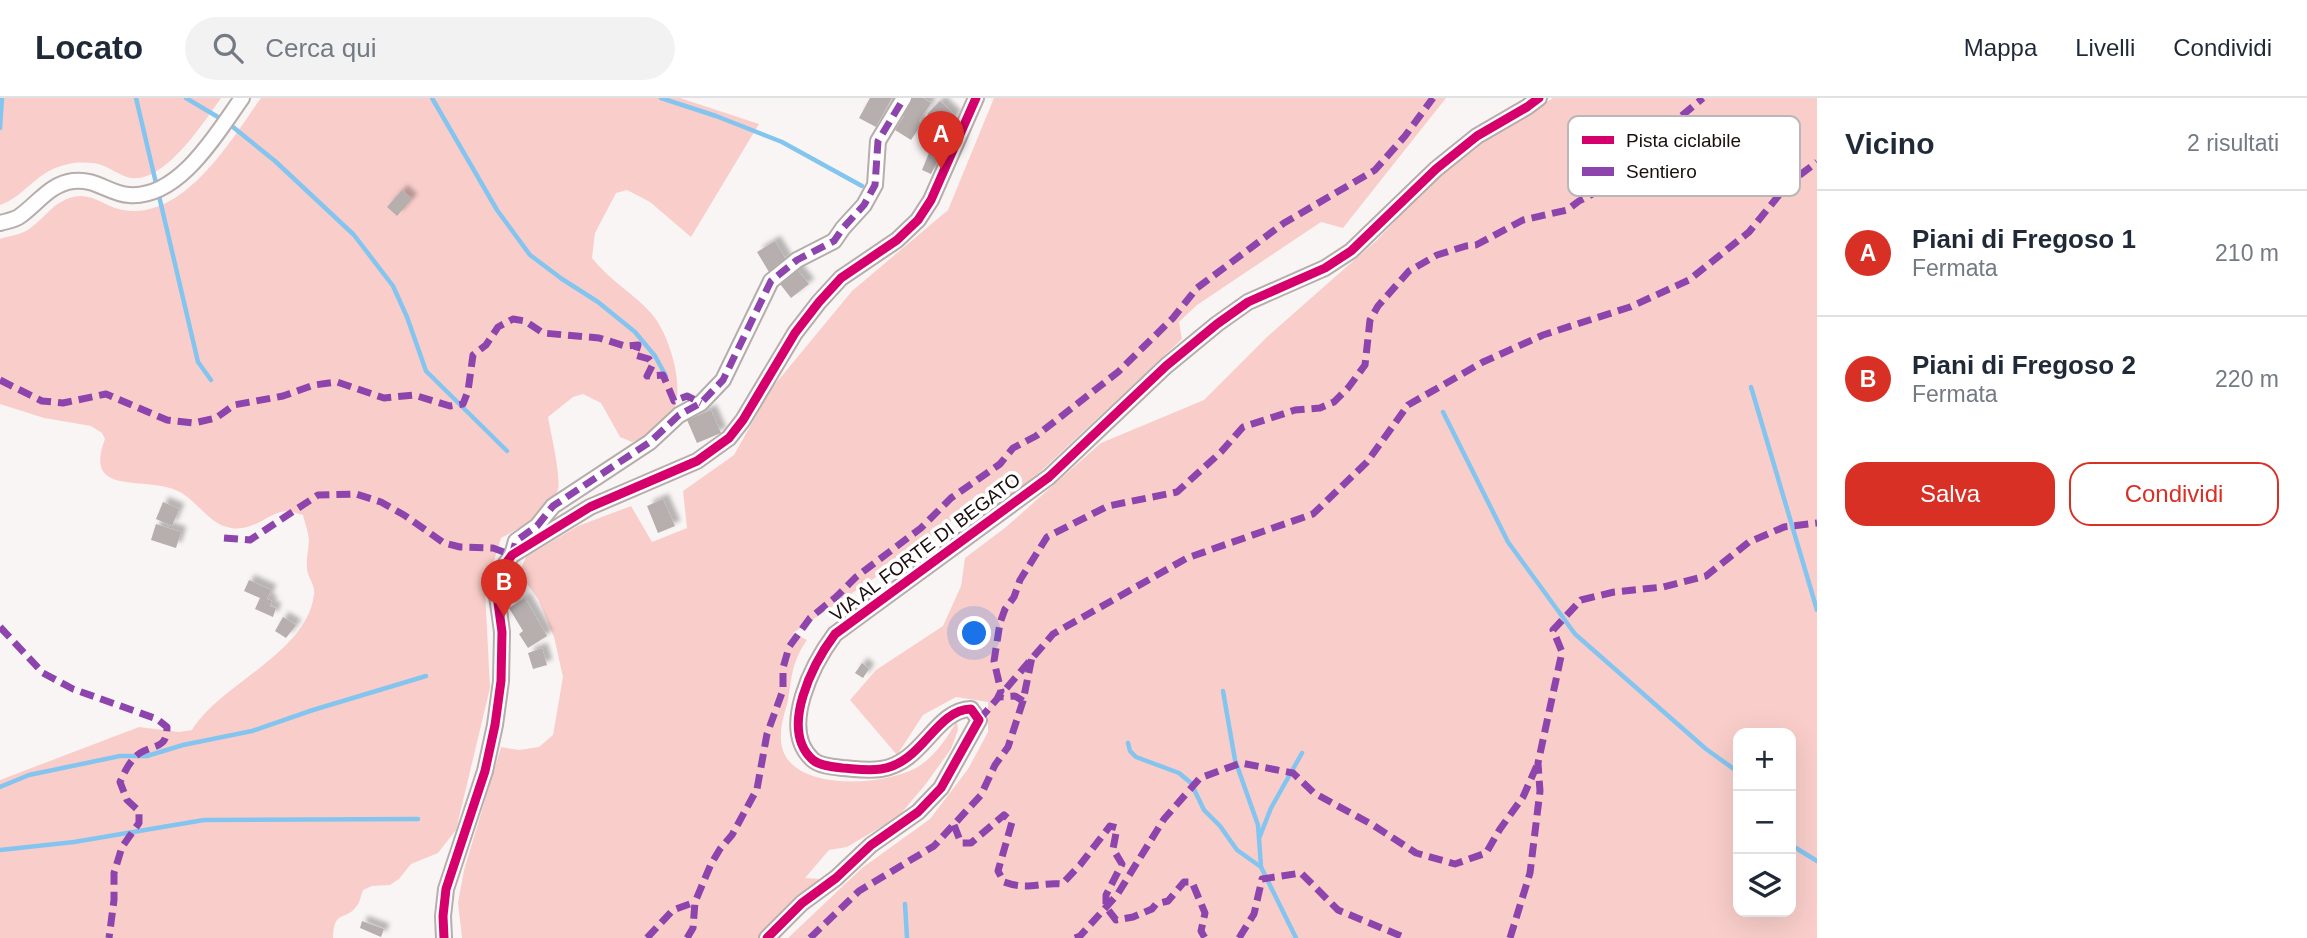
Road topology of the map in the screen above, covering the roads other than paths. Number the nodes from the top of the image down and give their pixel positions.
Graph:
1 (242, 98) edge
2 (904, 98) edge
3 (976, 98) edge
4 (1539, 98) edge
5 (0, 223) edge
6 (512, 555) junction
7 (444, 938) edge
8 (767, 938) edge

1 - 5 street
2 - 6 street
3 - 6 street
4 - 8 street, VIA AL FORTE DI BEGATO
6 - 7 street

